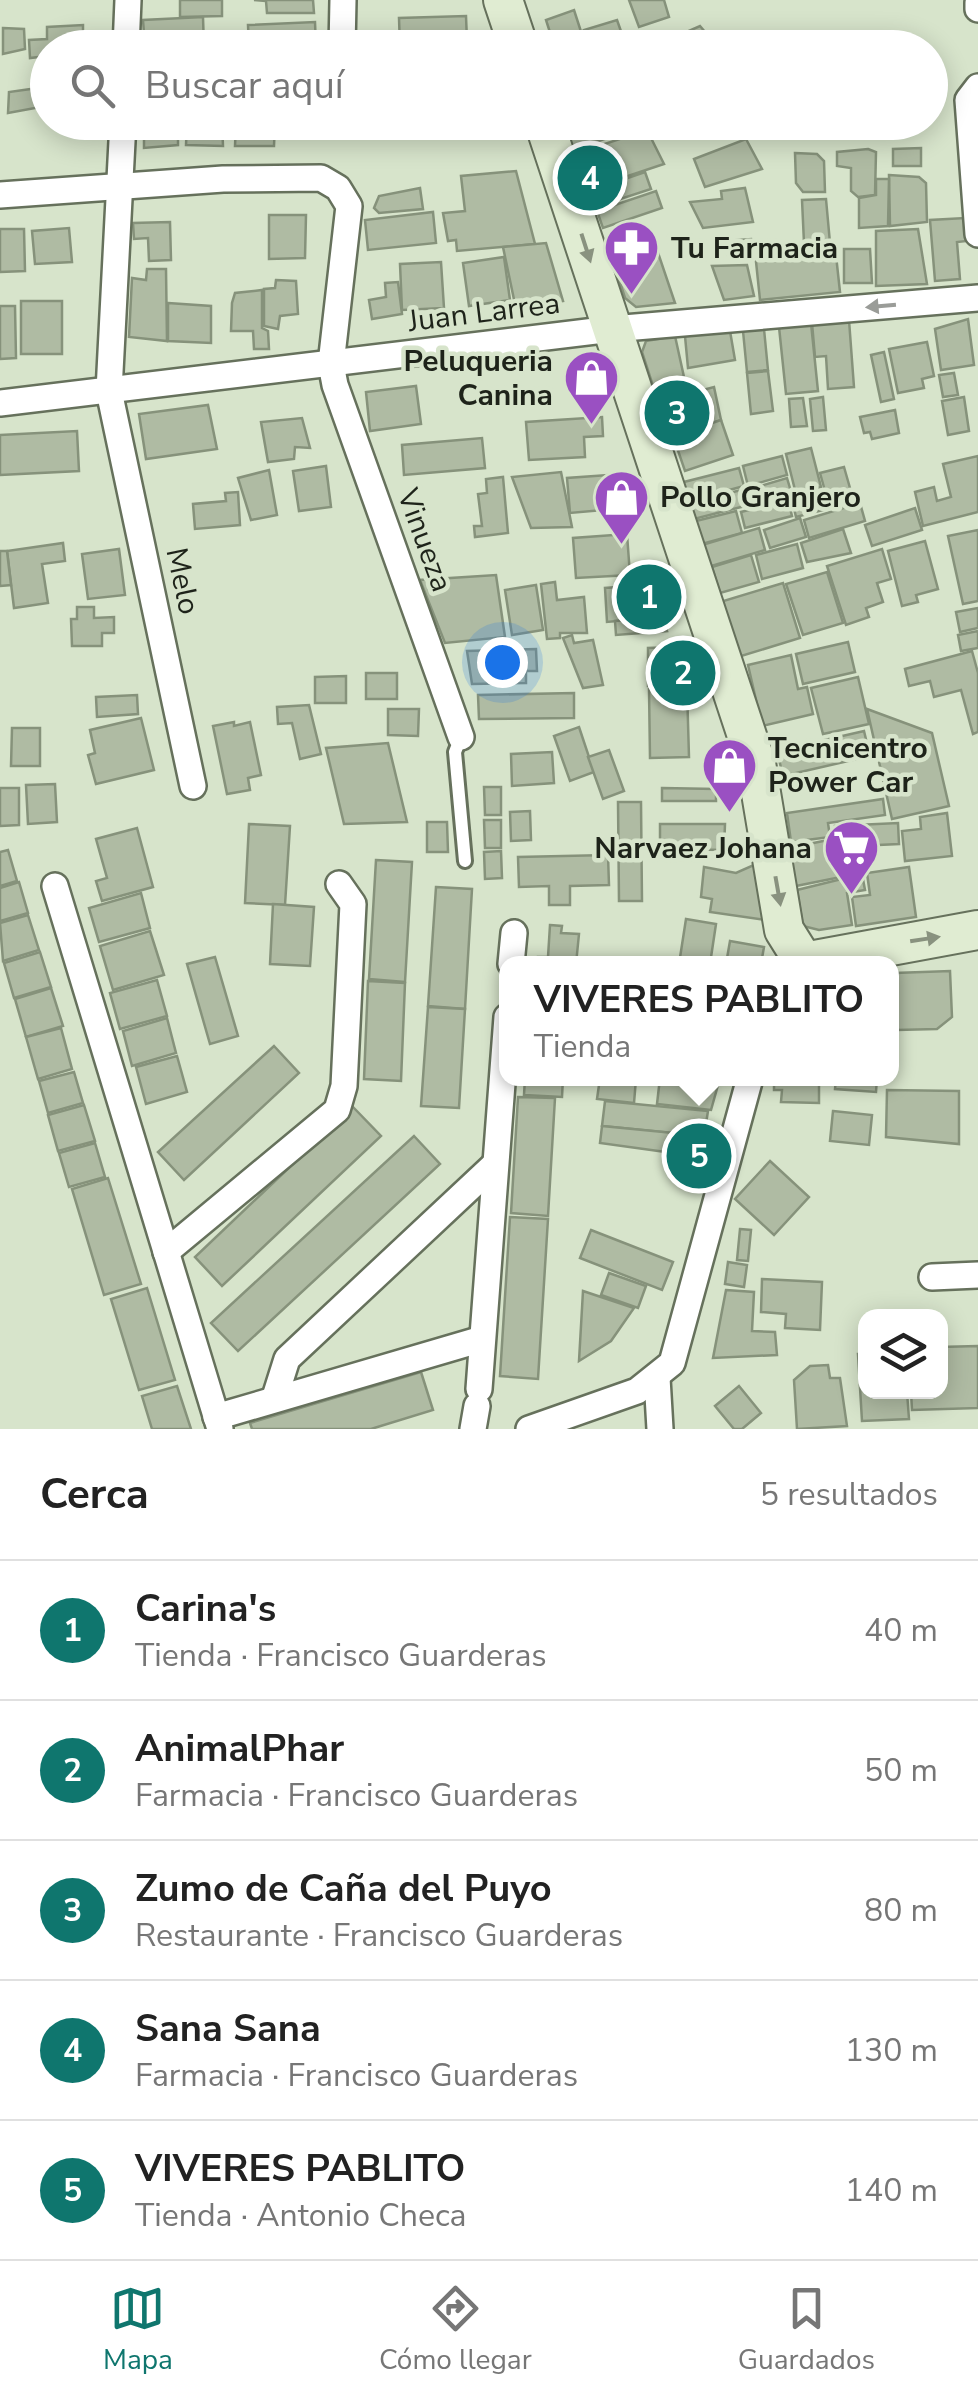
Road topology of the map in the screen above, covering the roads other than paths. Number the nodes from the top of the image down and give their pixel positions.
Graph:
1 (128, 0) edge
2 (343, 0) edge
3 (503, 0) edge
4 (127, 30) edge
5 (342, 30) edge
6 (513, 30) edge
7 (978, 87) edge
8 (122, 140) edge
9 (550, 140) edge
10 (120, 186) junction
11 (0, 195) edge
12 (978, 234) edge
13 (978, 298) edge
14 (612, 328) junction
15 (331, 364) junction
16 (109, 391) junction
17 (0, 403) edge
18 (461, 737) joint
19 (193, 786) dead end
20 (465, 862) dead end
21 (340, 884) dead end
22 (55, 886) dead end
23 (978, 930) edge
24 (514, 933) dead end
25 (512, 956) edge
26 (799, 956) edge
27 (840, 956) edge
28 (500, 1086) edge
29 (748, 1086) edge
30 (493, 1166) junction
31 (166, 1252) junction
32 (978, 1274) edge
33 (932, 1277) dead end
34 (482, 1338) junction
35 (658, 1378) junction
36 (276, 1397) junction
37 (476, 1408) edge
38 (218, 1423) edge
39 (529, 1429) edge
40 (660, 1429) edge

1 - 4 street
2 - 5 street
3 - 6 street
7 - 12 street
8 - 10 street, Melo
9 -> 14 street
10 - 11 street
10 - 15 street
10 - 16 street, Melo
13 -> 14 street, Juan Larrea
14 - 15 street, Juan Larrea
14 -> 26 street
15 - 16 street, Juan Larrea
15 - 18 street, Vinueza
16 - 17 street, Juan Larrea
16 - 19 street, Melo
18 - 20 lane
21 - 31 street
22 - 31 street
27 -> 23 street
24 - 25 street
28 - 30 street
29 - 35 street
30 - 34 street
30 - 36 street
31 - 38 street
32 - 33 street
34 - 36 street
34 - 37 street
35 - 39 street
35 - 40 street
36 - 38 street

